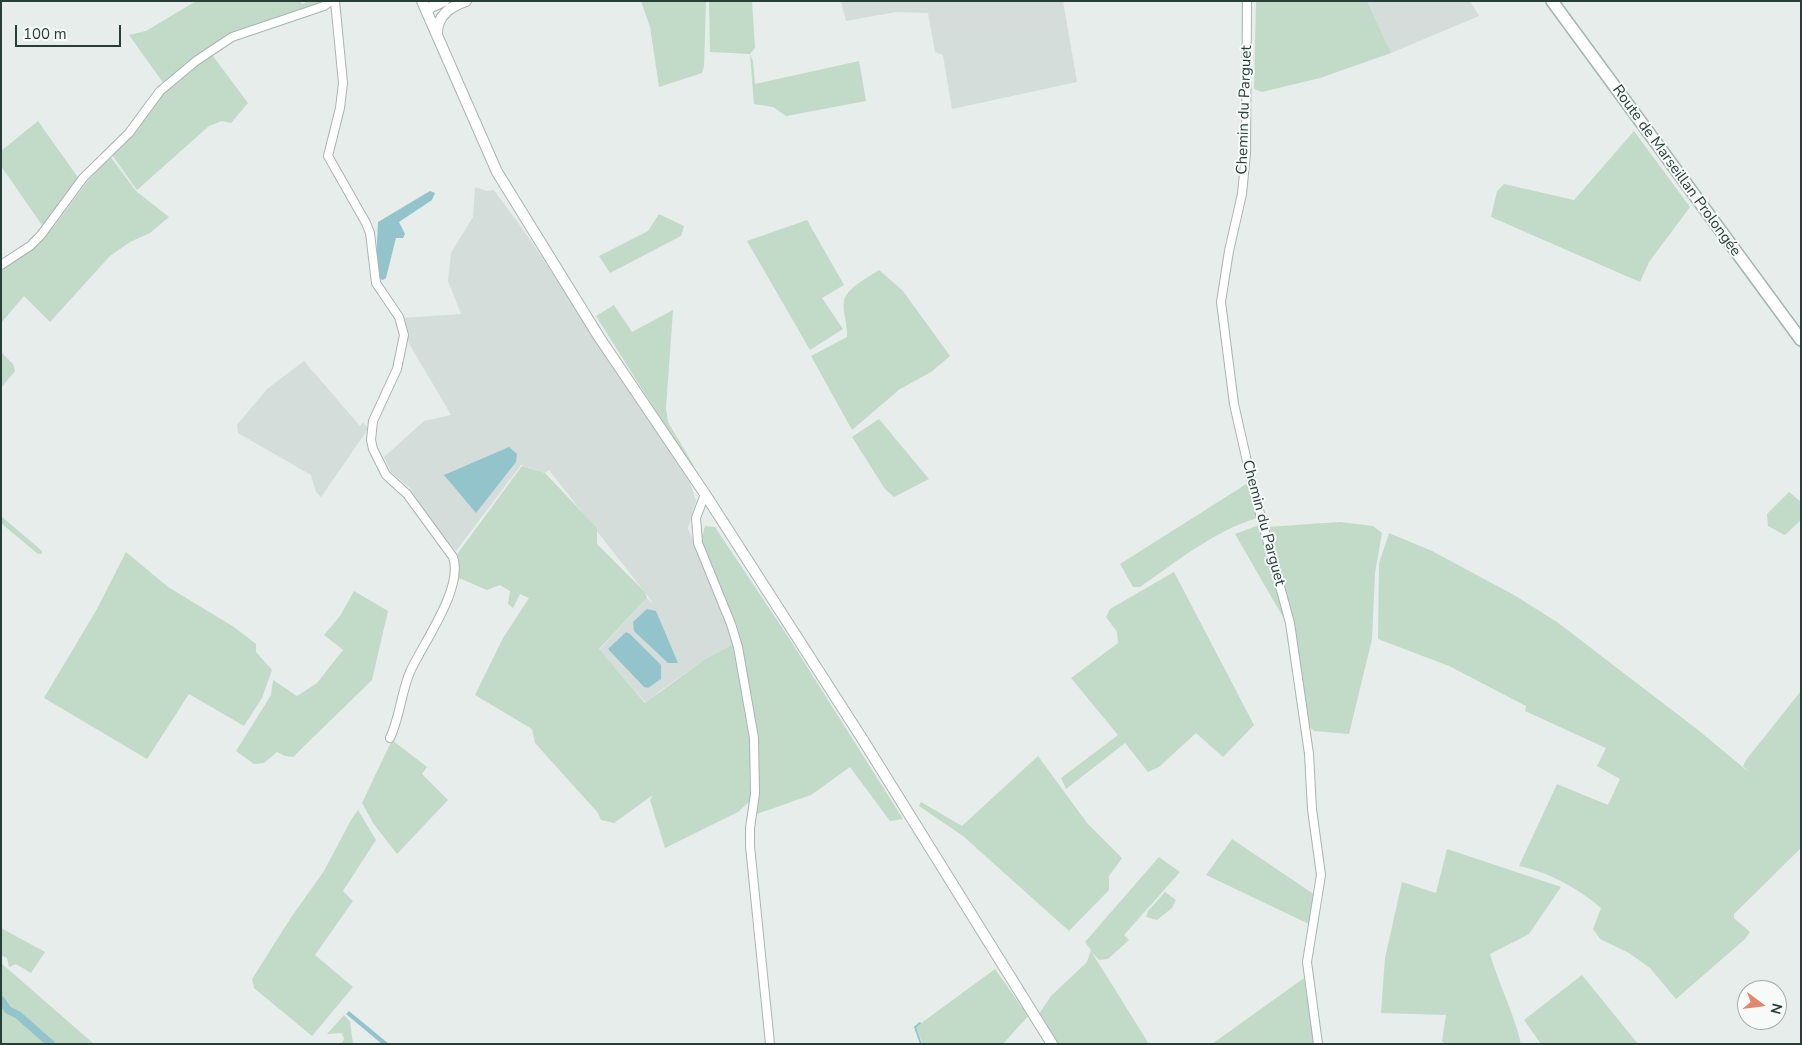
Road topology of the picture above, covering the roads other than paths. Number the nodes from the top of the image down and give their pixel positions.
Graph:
1 (331, 1) edge
2 (335, 1) edge
3 (422, 1) edge
4 (466, 1) edge
5 (1247, 1) edge
6 (1552, 1) edge
7 (445, 6) edge
8 (428, 13) junction
9 (437, 34) junction
10 (1, 265) edge
11 (1801, 340) edge
12 (706, 494) junction
13 (390, 738) dead end
14 (770, 1044) edge
15 (1052, 1044) edge
16 (1318, 1044) edge

1 - 10 street
2 - 13 street
3 - 8 street
4 - 7 street
5 - 16 street, Chemin du Parguet
6 - 11 main road, Route de Marseillan Prolongée
7 - 8 street
7 - 9 street
8 - 9 street
9 - 12 street
12 - 14 street
12 - 15 street

